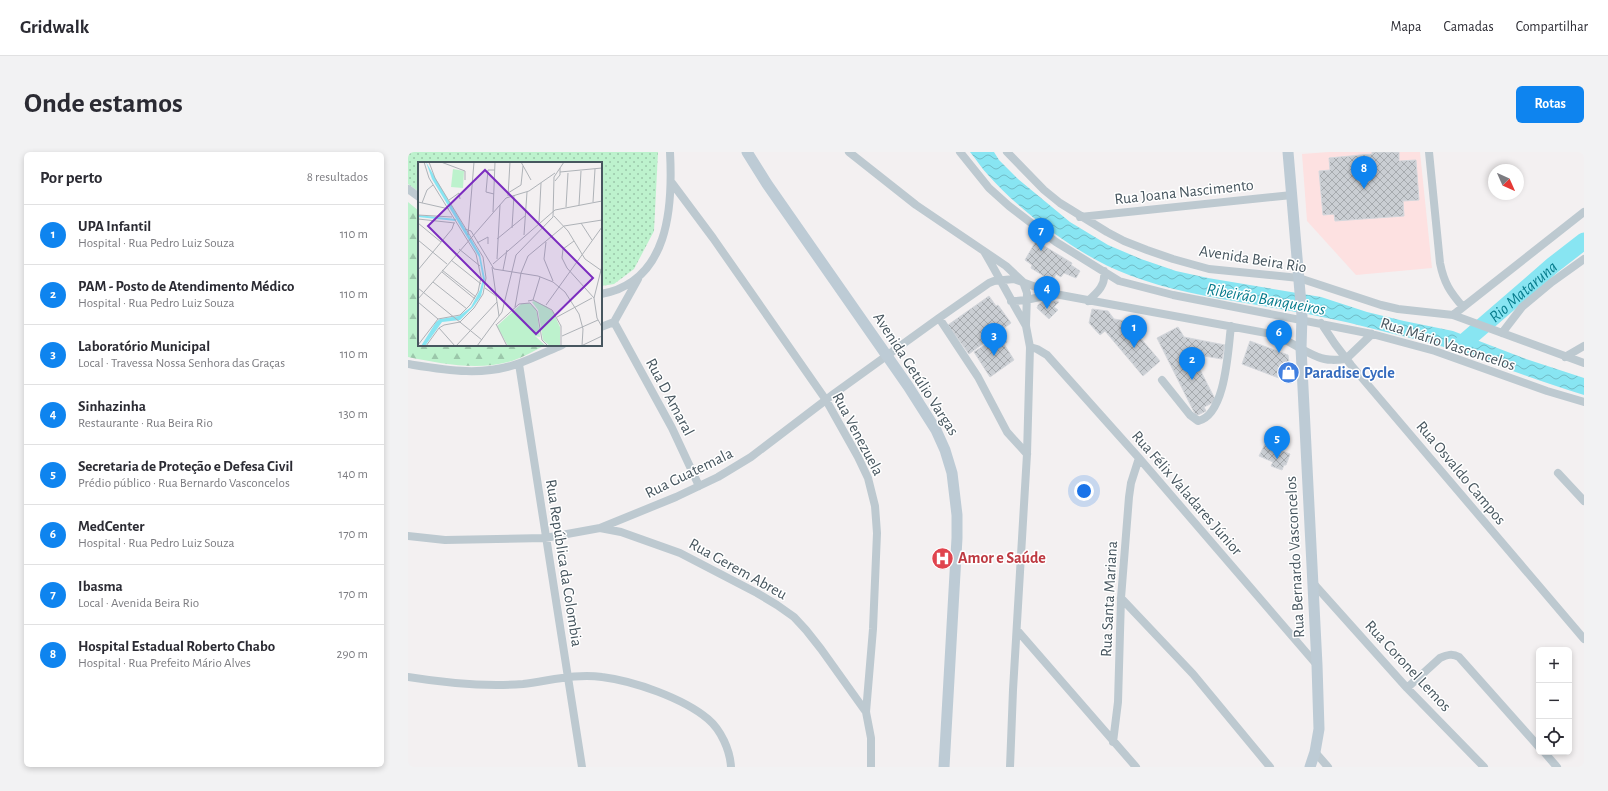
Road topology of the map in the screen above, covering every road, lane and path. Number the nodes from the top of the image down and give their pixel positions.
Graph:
1 (670, 152) edge
2 (747, 152) edge
3 (849, 152) edge
4 (960, 152) edge
5 (1007, 152) edge
6 (1288, 152) edge
7 (1429, 152) edge
8 (672, 183) junction
9 (408, 189) edge
10 (1292, 194) junction
11 (418, 196) edge
12 (1584, 212) edge
13 (1080, 217) junction
14 (984, 252) junction
15 (1584, 259) edge
16 (1104, 271) junction
17 (638, 277) junction
18 (1001, 279) junction
19 (1119, 281) junction
20 (1022, 282) junction
21 (1299, 283) junction
22 (1008, 292) junction
23 (602, 294) edge
24 (1055, 294) junction
25 (1028, 298) junction
26 (1088, 300) junction
27 (1011, 301) junction
28 (1106, 303) junction
29 (1463, 307) junction
30 (1453, 315) junction
31 (939, 318) junction
32 (1302, 319) junction
33 (614, 322) junction
34 (1321, 323) junction
35 (1026, 326) junction
36 (1231, 326) junction
37 (602, 328) edge
38 (1499, 332) junction
39 (1372, 334) junction
40 (560, 346) edge
41 (1584, 346) edge
42 (1030, 347) junction
43 (1301, 348) junction
44 (888, 356) junction
45 (1566, 357) junction
46 (1346, 359) junction
47 (1584, 363) edge
48 (408, 364) edge
49 (519, 364) junction
50 (1162, 380) dead end
51 (826, 400) junction
52 (1584, 402) edge
53 (1027, 454) junction
54 (1139, 458) junction
55 (1558, 473) dead end
56 (699, 486) junction
57 (1584, 501) edge
58 (600, 528) junction
59 (408, 536) edge
60 (545, 538) junction
61 (1313, 583) junction
62 (1122, 598) junction
63 (1017, 630) junction
64 (1584, 639) edge
65 (1317, 665) junction
66 (408, 676) edge
67 (568, 678) junction
68 (1407, 688) junction
69 (866, 712) junction
70 (1113, 742) junction
71 (1536, 744) edge
72 (1315, 752) junction
73 (1547, 755) edge
74 (582, 767) edge
75 (731, 767) edge
76 (871, 767) edge
77 (944, 767) edge
78 (1010, 767) edge
79 (1136, 767) edge
80 (1270, 767) edge
81 (1310, 767) edge
82 (1328, 767) edge
83 (1484, 767) edge
84 (1557, 767) edge

1 - 8 street
2 - 44 main road, Avenida Getúlio Vargas
3 - 14 street
4 - 16 street
5 - 13 street, Avenida Beira Rio
6 - 10 main road, Rua Bernardo Vasconcelos
7 - 29 street
8 - 17 street
8 - 51 street, Rua Venezuela
9 - 11 street
10 - 13 street, Rua Joana Nascimento
10 - 21 main road, Rua Bernardo Vasconcelos
12 - 29 street
13 - 21 street, Avenida Beira Rio
14 - 18 street
14 - 20 street
15 - 38 street
16 - 19 street
16 - 26 street
17 - 23 street
17 - 33 street
18 - 20 street
18 - 22 street
18 - 31 street, Rua Guatemala
19 - 28 street
19 - 32 street
20 - 22 street
20 - 24 street
20 - 25 street
21 - 30 street, Avenida Beira Rio
21 - 32 main road, Rua Bernardo Vasconcelos
22 - 27 street
24 - 25 street
24 - 26 street
25 - 27 street
25 - 35 street
26 - 28 street
27 - 35 street
28 - 36 street
29 - 30 street
30 - 38 street, Avenida Beira Rio
31 - 44 street, Rua Guatemala
31 - 53 street
32 - 34 street, Rua Mário Vasconcelos
32 - 43 main road, Rua Bernardo Vasconcelos
33 - 37 street
33 - 56 street, Rua D Amaral
34 - 39 street, Rua Mário Vasconcelos
34 - 46 street, Rua Osvaldo Campos
35 - 42 street
36 - 43 street
36 - 50 street
38 - 45 street, Avenida Beira Rio
39 - 46 street
39 - 52 street, Rua Mário Vasconcelos
40 - 49 street
41 - 45 street
42 - 53 street
42 - 54 street, Rua Félix Valadares Júnior
43 - 46 street
43 - 61 main road, Rua Bernardo Vasconcelos
44 - 51 street, Rua Guatemala
44 - 77 main road, Avenida Getúlio Vargas
45 - 47 street, Avenida Beira Rio
46 - 64 street, Rua Osvaldo Campos
48 - 49 street
49 - 60 street, Rua República da Colombia
51 - 56 street, Rua Guatemala
51 - 69 street, Rua Venezuela
53 - 63 street
54 - 62 street, Rua Santa Mariana
54 - 65 street, Rua Félix Valadares Júnior
55 - 57 street
56 - 58 street, Rua Guatemala
58 - 60 street, Rua Guatemala
58 - 69 street, Rua Gerem Abreu
59 - 60 street, Rua Guatemala
60 - 67 street, Rua República da Colombia
61 - 65 main road, Rua Bernardo Vasconcelos
61 - 68 street, Rua Coronel Lemos
62 - 70 street, Rua Santa Mariana
62 - 80 street
63 - 70 street
63 - 78 street
65 - 72 main road, Rua Bernardo Vasconcelos
66 - 67 street
67 - 74 street, Rua República da Colombia
67 - 75 street
68 - 71 street
68 - 83 street, Rua Coronel Lemos
69 - 76 street, Rua Venezuela
70 - 79 street
72 - 81 main road, Rua Bernardo Vasconcelos
72 - 82 street
73 - 84 street

